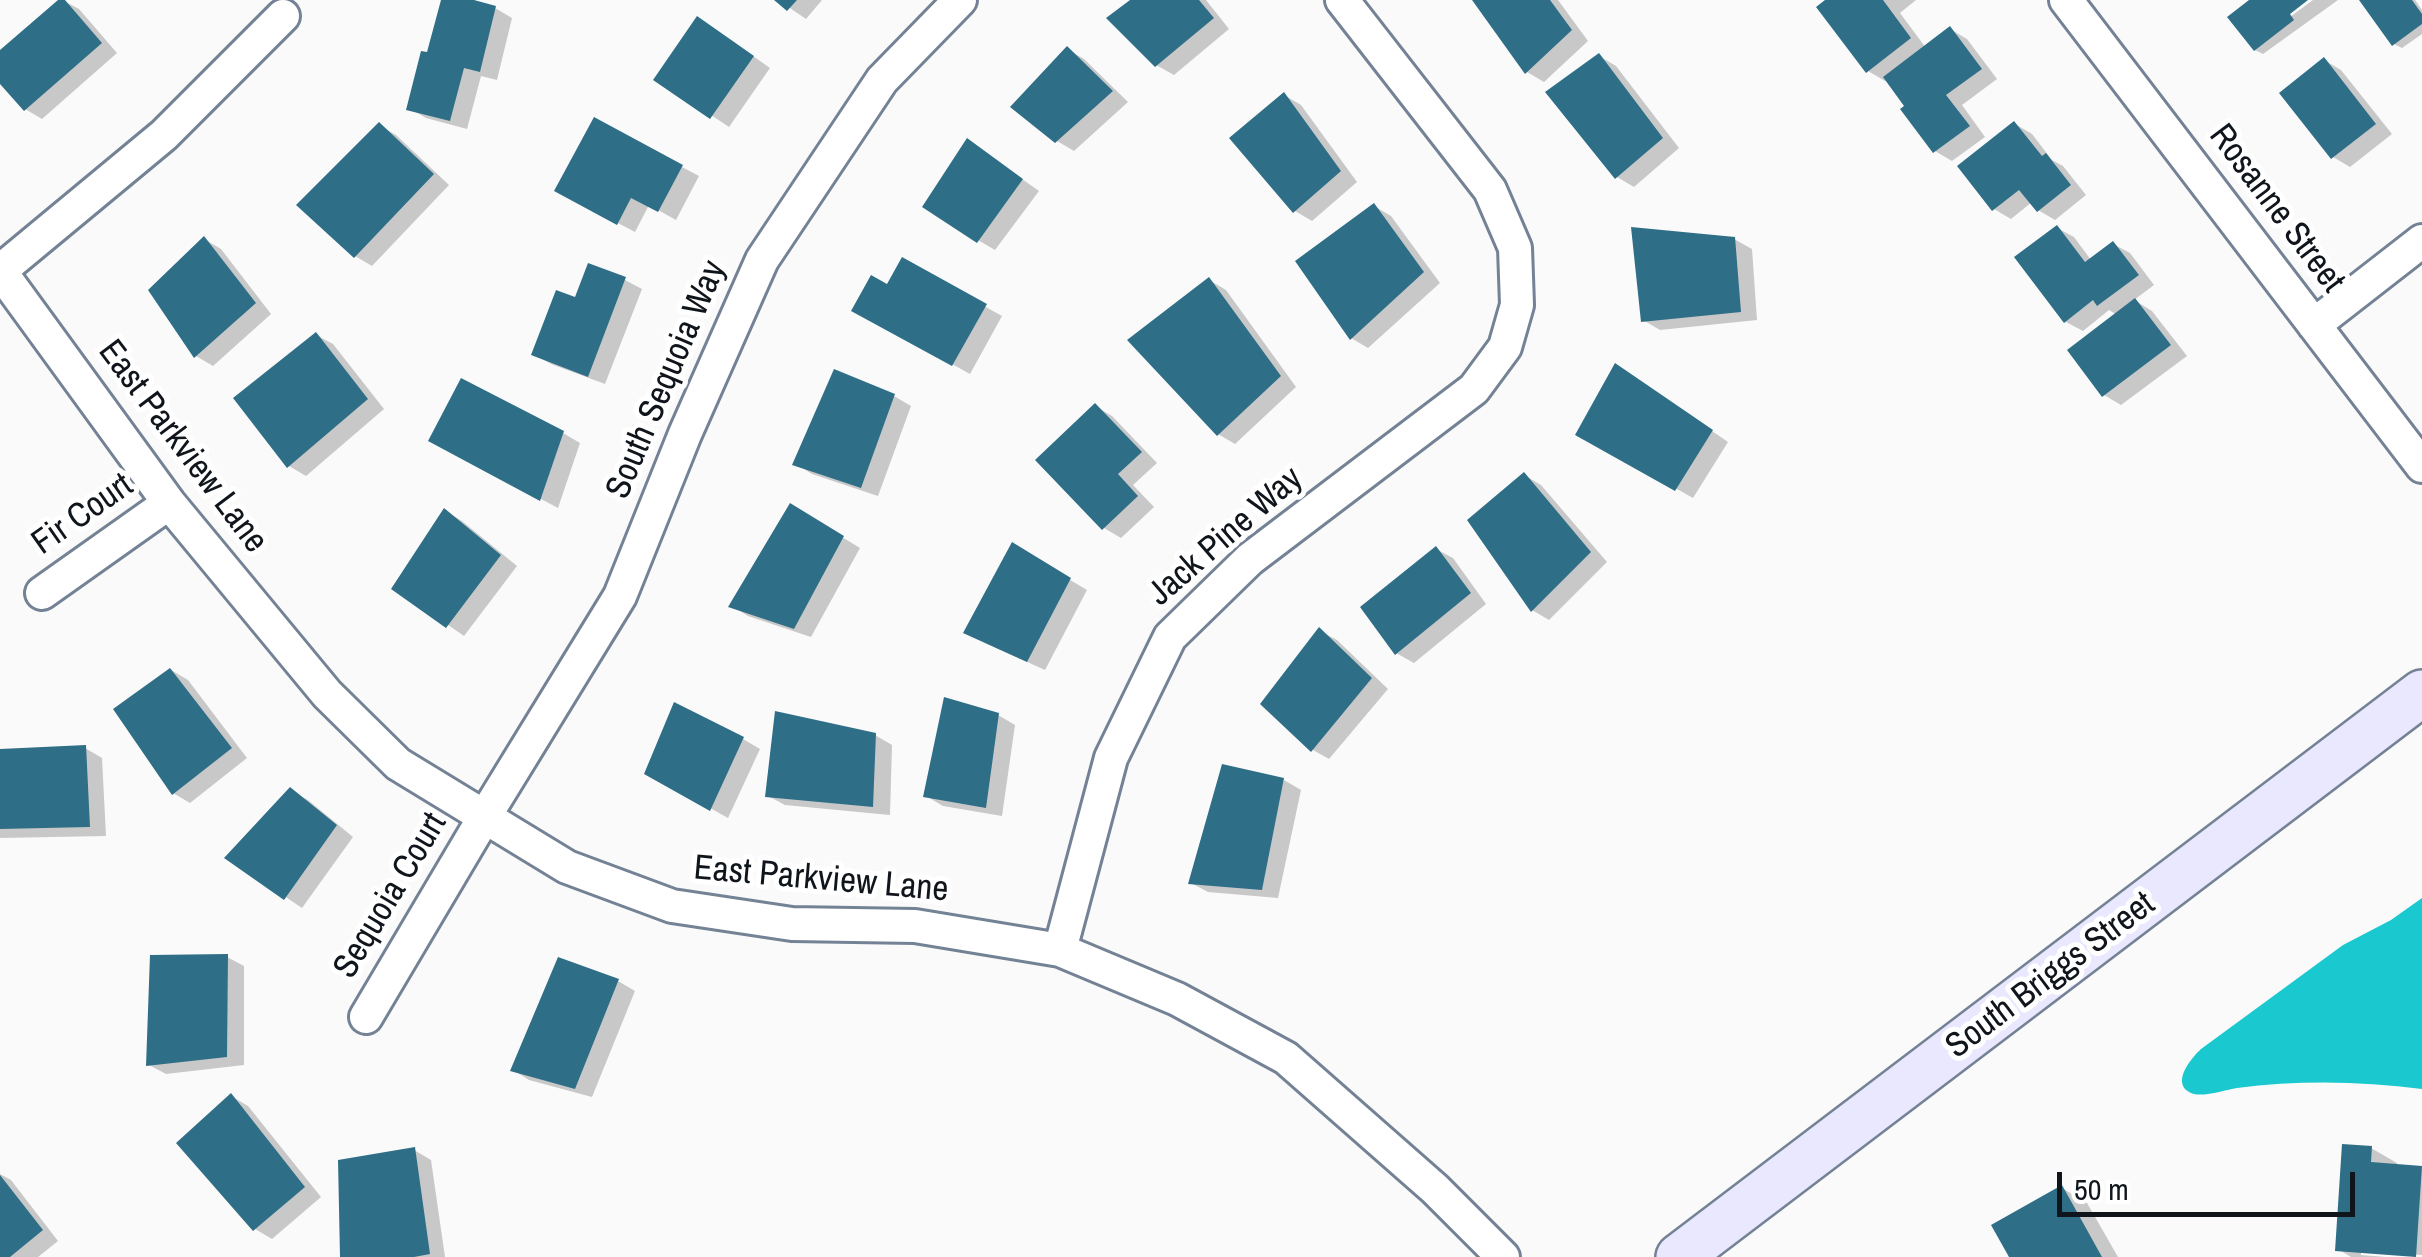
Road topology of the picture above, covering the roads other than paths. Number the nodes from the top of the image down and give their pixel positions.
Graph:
1 (960, 0) edge
2 (1342, 0) edge
3 (2066, 0) edge
4 (284, 16) dead end
5 (2422, 241) edge
6 (0, 271) edge
7 (2314, 324) junction
8 (2422, 466) edge
9 (169, 503) junction
10 (42, 593) dead end
11 (2422, 693) edge
12 (484, 816) junction
13 (1060, 950) junction
14 (366, 1017) dead end
15 (1503, 1257) edge
16 (1680, 1257) edge

1 - 12 street, South Sequoia Way
2 - 13 street, Jack Pine Way
3 - 7 street, Rosanne Street
4 - 6 street
5 - 7 street
6 - 9 street, East Parkview Lane
7 - 8 street, Rosanne Street
9 - 10 street, Fir Court
9 - 12 street, East Parkview Lane
11 - 16 street, South Briggs Street
12 - 13 street, East Parkview Lane
12 - 14 street, Sequoia Court
13 - 15 street, East Parkview Lane

